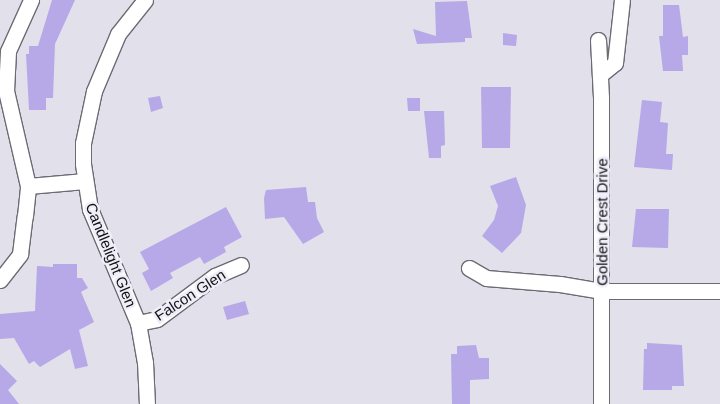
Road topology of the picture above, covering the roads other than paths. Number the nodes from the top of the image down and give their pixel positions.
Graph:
1 (31, 0) edge
2 (145, 0) edge
3 (622, 0) edge
4 (598, 40) dead end
5 (4, 51) edge
6 (600, 75) junction
7 (85, 182) junction
8 (28, 186) junction
9 (241, 265) dead end
10 (469, 268) dead end
11 (0, 280) edge
12 (602, 291) junction
13 (720, 291) edge
14 (138, 323) junction
15 (147, 404) edge
16 (601, 404) edge

1 - 5 street
2 - 7 street, Candlelight Glen
3 - 6 street
4 - 6 street, Golden Crest Drive
5 - 8 street
6 - 12 street, Golden Crest Drive
7 - 8 street
7 - 14 street, Candlelight Glen
8 - 11 street
9 - 14 street, Falcon Glen
10 - 12 street
12 - 13 street
12 - 16 street, Golden Crest Drive
14 - 15 street, Candlelight Glen

